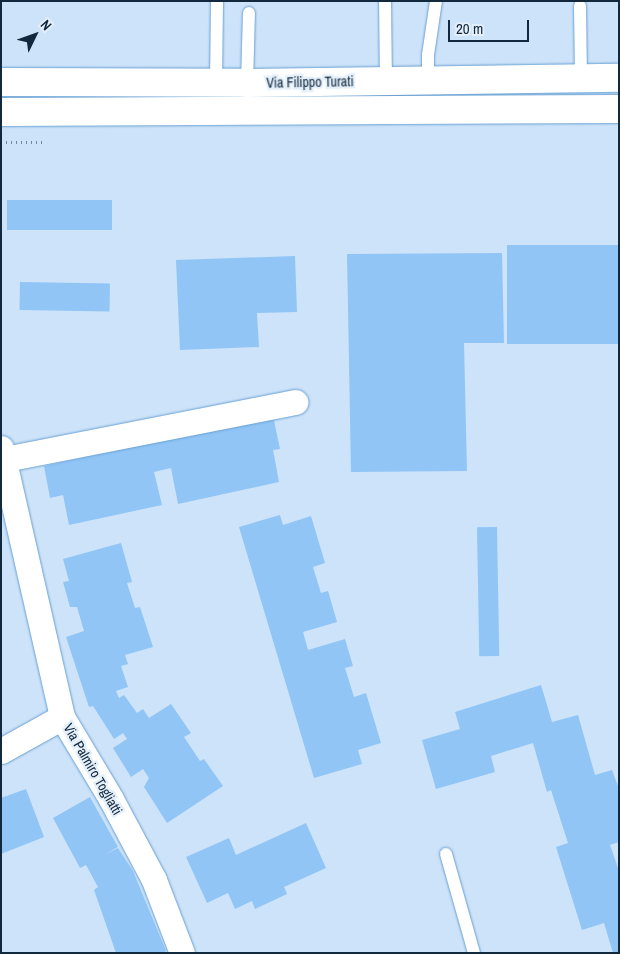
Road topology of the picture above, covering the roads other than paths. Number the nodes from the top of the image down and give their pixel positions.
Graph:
1 (217, 1) edge
2 (385, 1) edge
3 (436, 1) edge
4 (580, 6) dead end
5 (249, 14) dead end
6 (619, 78) edge
7 (581, 79) junction
8 (428, 81) junction
9 (1, 82) edge
10 (386, 82) junction
11 (216, 83) junction
12 (247, 83) junction
13 (619, 108) edge
14 (1, 112) edge
15 (295, 402) dead end
16 (3, 453) edge
17 (62, 717) junction
18 (1, 751) edge
19 (446, 854) dead end
20 (182, 953) edge
21 (474, 953) edge

1 - 11 lane
2 - 10 lane
3 - 8 lane
4 - 7 lane
5 - 12 lane
6 - 7 main road, Via Filippo Turati
7 - 8 main road, Via Filippo Turati
8 - 10 main road, Via Filippo Turati
9 - 11 main road, Via Filippo Turati
10 - 12 main road, Via Filippo Turati
11 - 12 main road, Via Filippo Turati
13 - 14 main road, Via Filippo Turati
15 - 16 street, Via Palmiro Togliatti
16 - 17 street, Via Palmiro Togliatti
17 - 18 street
17 - 20 street, Via Palmiro Togliatti
19 - 21 lane

